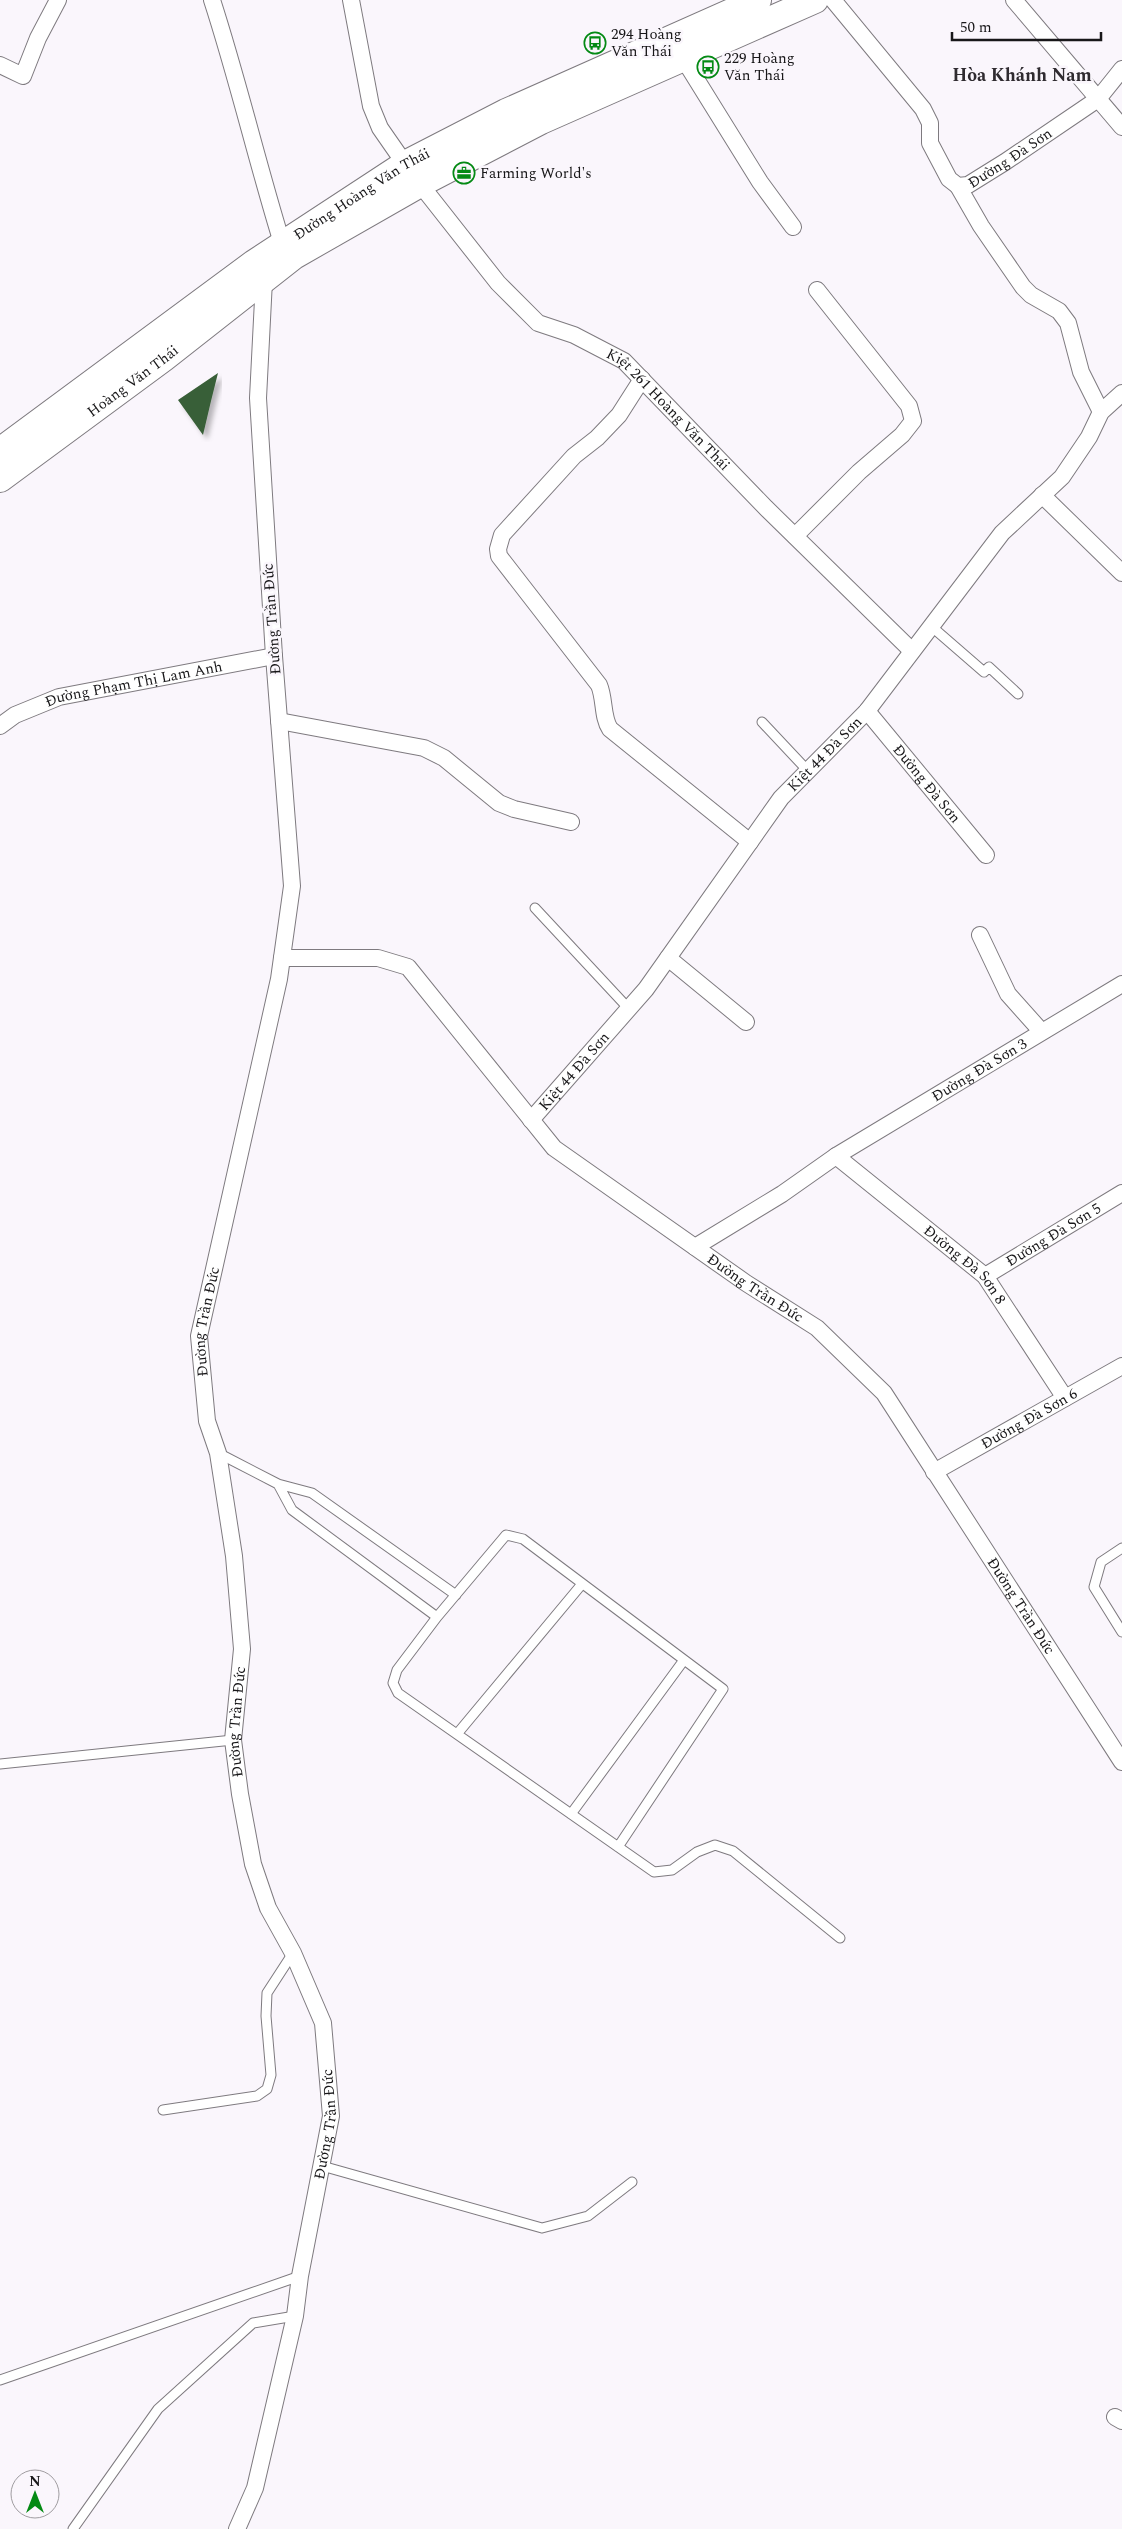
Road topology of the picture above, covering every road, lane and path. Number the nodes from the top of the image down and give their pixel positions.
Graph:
1 (58, 0) edge
2 (212, 0) edge
3 (351, 0) edge
4 (758, 0) edge
5 (815, 0) edge
6 (834, 0) edge
7 (1014, 0) edge
8 (683, 58) junction
9 (0, 64) edge
10 (1122, 69) edge
11 (1098, 99) junction
12 (1122, 127) edge
13 (412, 174) junction
14 (958, 186) junction
15 (793, 227) dead end
16 (282, 243) junction
17 (259, 271) junction
18 (817, 290) dead end
19 (642, 379) junction
20 (1122, 393) edge
21 (1101, 412) junction
22 (0, 451) edge
23 (0, 480) edge
24 (1042, 495) junction
25 (795, 536) junction
26 (1122, 573) edge
27 (931, 626) junction
28 (912, 651) junction
29 (274, 656) junction
30 (1018, 694) dead end
31 (867, 711) junction
32 (279, 721) junction
33 (762, 722) dead end
34 (0, 726) edge
35 (808, 771) junction
36 (571, 822) dead end
37 (750, 842) junction
38 (986, 855) dead end
39 (535, 908) dead end
40 (980, 935) dead end
41 (282, 958) junction
42 (668, 958) junction
43 (1122, 984) edge
44 (629, 1008) junction
45 (746, 1022) dead end
46 (1041, 1030) junction
47 (531, 1120) junction
48 (836, 1156) junction
49 (1122, 1192) edge
50 (695, 1247) junction
51 (985, 1276) junction
52 (1122, 1366) edge
53 (1066, 1398) junction
54 (218, 1453) junction
55 (934, 1472) junction
56 (278, 1484) junction
57 (1122, 1548) edge
58 (582, 1584) junction
59 (456, 1595) junction
60 (437, 1618) junction
61 (1122, 1632) edge
62 (684, 1660) junction
63 (457, 1734) junction
64 (233, 1740) junction
65 (1122, 1762) edge
66 (0, 1764) edge
67 (571, 1814) junction
68 (618, 1847) junction
69 (840, 1938) dead end
70 (293, 1953) junction
71 (163, 2110) dead end
72 (322, 2166) junction
73 (632, 2182) dead end
74 (300, 2276) junction
75 (295, 2316) junction
76 (0, 2380) edge
77 (73, 2529) edge
78 (237, 2529) edge

1 - 9 street
2 - 16 street
3 - 13 street, Kiệt 261 Hoàng Văn Thái
4 - 13 main road, Đường Hoàng Văn Thái
5 - 8 main road, Đường Hoàng Văn Thái
6 - 14 street, Đường Đà Sơn
7 - 11 street
8 - 13 main road, Đường Hoàng Văn Thái
8 - 15 street
10 - 11 street, Đường Đà Sơn
11 - 12 street
11 - 14 street, Đường Đà Sơn
13 - 16 main road, Đường Hoàng Văn Thái
13 - 17 main road, Đường Hoàng Văn Thái
13 - 19 street, Kiệt 261 Hoàng Văn Thái
14 - 21 street
16 - 17 main road, Đường Hoàng Văn Thái
17 - 22 main road, Đường Hoàng Văn Thái
17 - 23 main road, Hoàng Văn Thái
17 - 29 street, Đường Trần Đức
18 - 25 street
19 - 25 street, Kiệt 261 Hoàng Văn Thái
19 - 37 street
20 - 21 street, Kiệt 44 Đà Sơn
21 - 24 street, Kiệt 44 Đà Sơn
24 - 26 street
24 - 27 street, Kiệt 44 Đà Sơn
25 - 28 street, Kiệt 261 Hoàng Văn Thái
27 - 28 street, Kiệt 44 Đà Sơn
27 - 30 lane
28 - 31 street, Kiệt 44 Đà Sơn
29 - 32 street, Đường Trần Đức
29 - 34 street, Đường Phạm Thị Lam Anh
31 - 35 street, Kiệt 44 Đà Sơn
31 - 38 street, Đường Đà Sơn
32 - 36 street
32 - 41 street, Đường Trần Đức
33 - 35 lane
35 - 37 street, Kiệt 44 Đà Sơn
37 - 42 street, Kiệt 44 Đà Sơn
39 - 44 lane
40 - 46 street
41 - 47 street, Đường Trần Đức
41 - 54 street, Đường Trần Đức
42 - 44 street, Kiệt 44 Đà Sơn
42 - 45 street
43 - 46 street, Đường Đà Sơn 3
44 - 47 street, Kiệt 44 Đà Sơn
46 - 48 street, Đường Đà Sơn 3
47 - 50 street, Đường Trần Đức
48 - 50 street, Đường Đà Sơn 3
48 - 51 street, Đường Đà Sơn 8
49 - 51 street, Đường Đà Sơn 5
50 - 55 street, Đường Trần Đức
51 - 53 street, Đường Đà Sơn 8
52 - 53 street, Đường Đà Sơn 6
53 - 55 street, Đường Đà Sơn 6
54 - 56 lane
54 - 64 street, Đường Trần Đức
55 - 65 street, Đường Trần Đức
56 - 59 lane
56 - 60 lane
57 - 61 lane
58 - 59 lane
58 - 62 lane
58 - 63 lane
59 - 60 lane
60 - 63 lane
62 - 67 lane
62 - 68 lane
63 - 67 lane
64 - 66 lane
64 - 70 street, Đường Trần Đức
67 - 68 lane
68 - 69 lane
70 - 71 lane
70 - 72 street, Đường Trần Đức
72 - 73 lane
72 - 74 street, Đường Trần Đức
74 - 75 street, Đường Trần Đức
74 - 76 lane
75 - 77 lane
75 - 78 street, Đường Trần Đức

